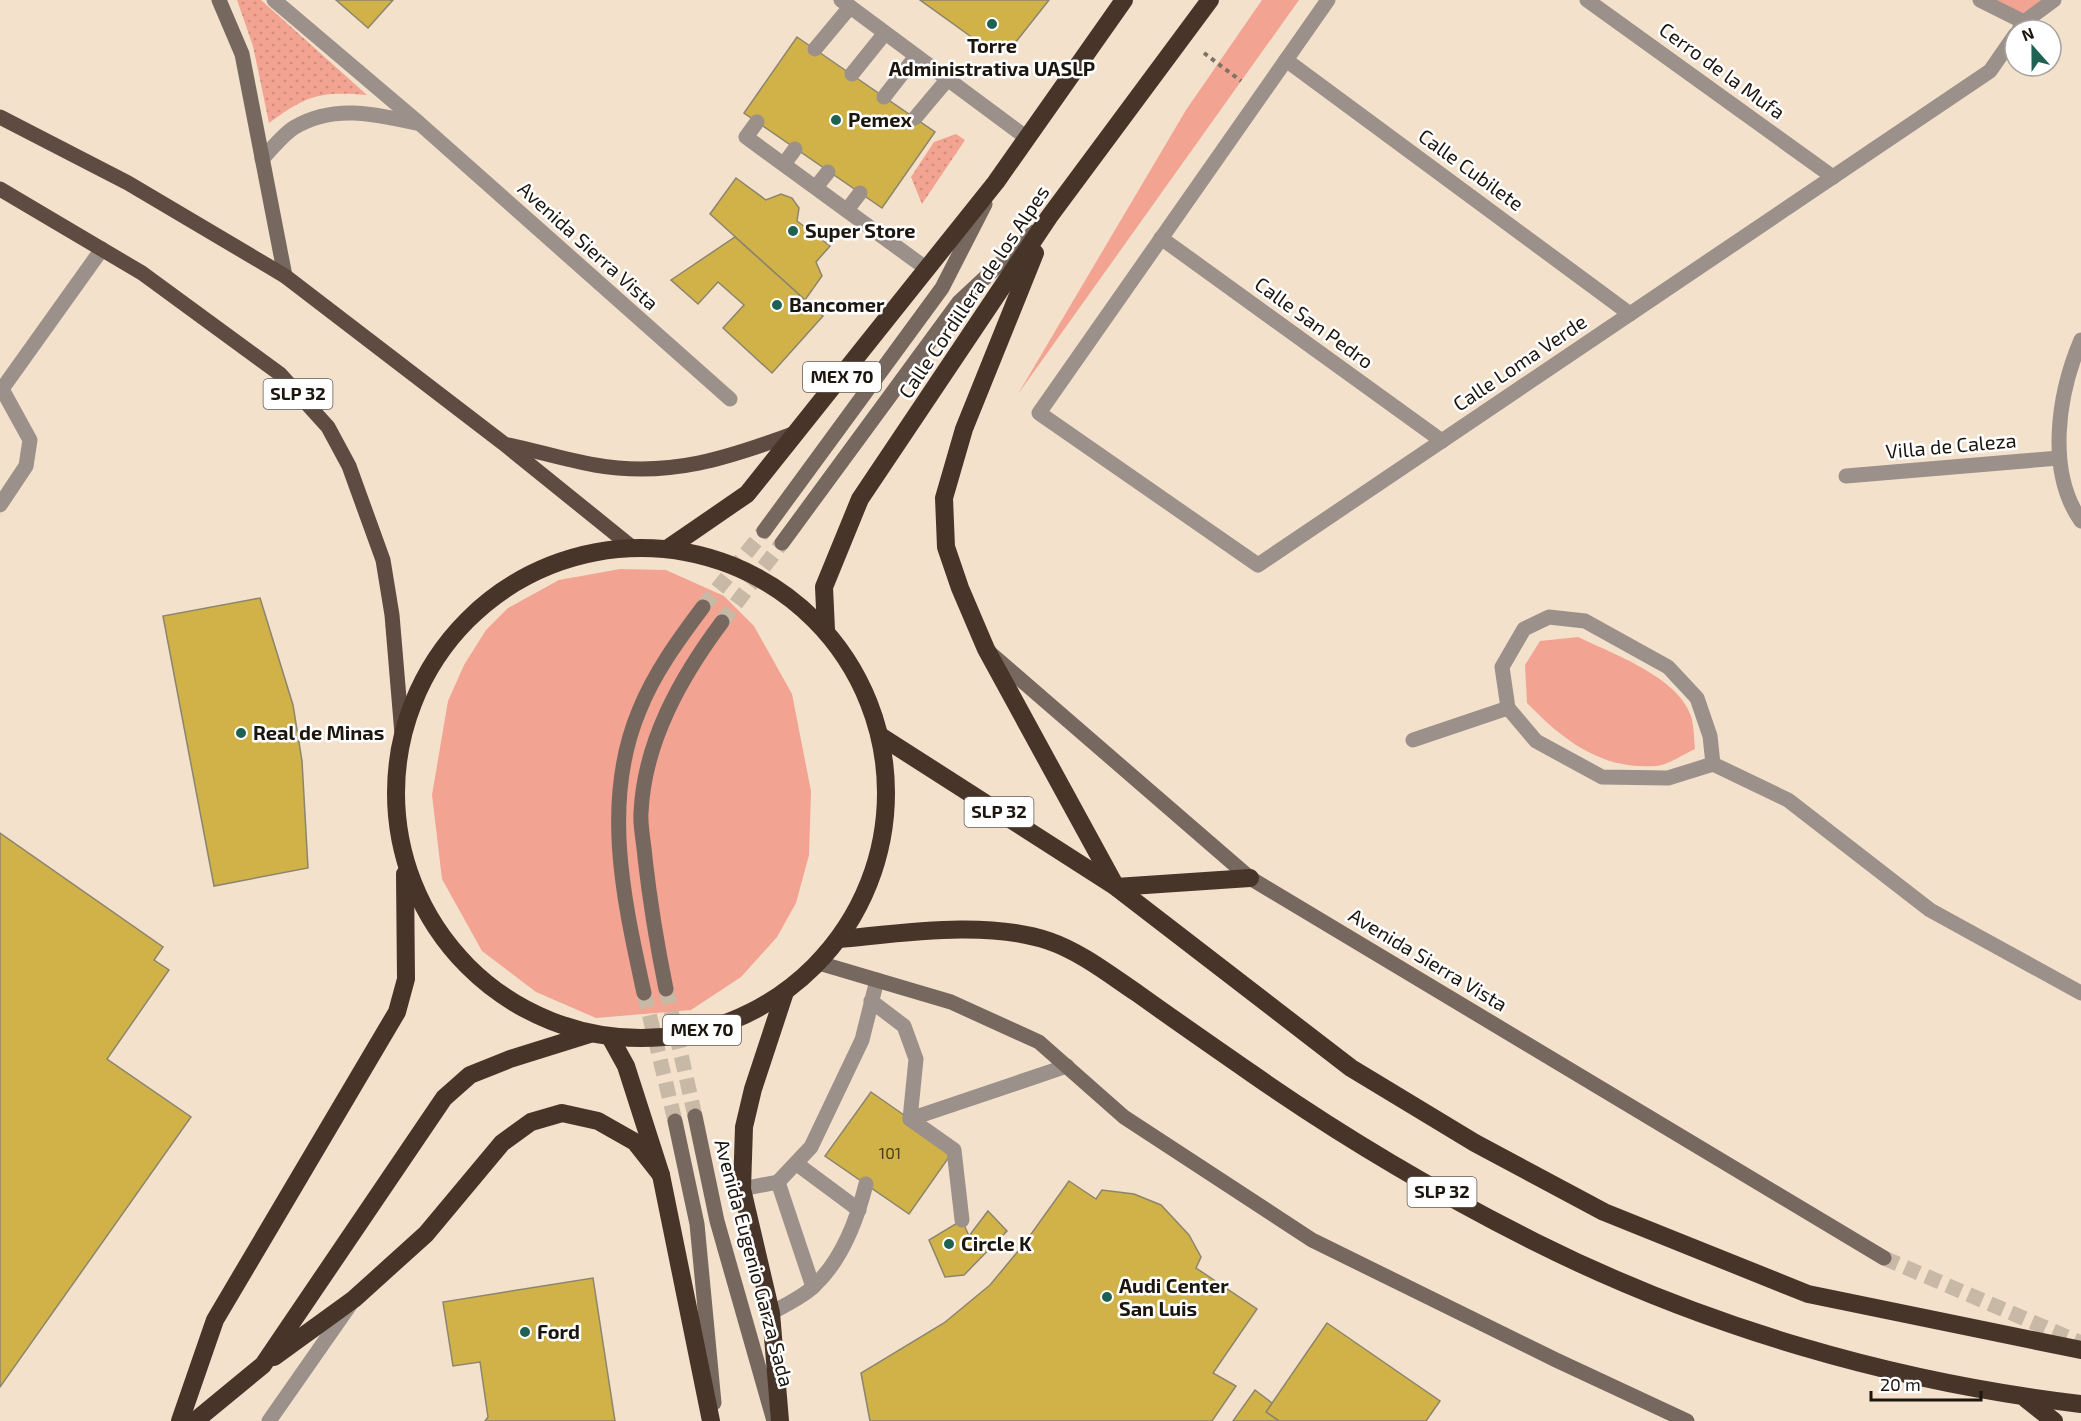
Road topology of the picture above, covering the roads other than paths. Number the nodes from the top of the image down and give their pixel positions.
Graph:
1 (219, 0) edge
2 (274, 0) edge
3 (1124, 0) edge
4 (1210, 0) edge
5 (1329, 0) edge
6 (1587, 0) edge
7 (1980, 0) edge
8 (2054, 0) edge
9 (846, 4) edge
10 (2004, 18) edge
11 (2032, 18) edge
12 (885, 33) junction
13 (815, 49) dead end
14 (2003, 52) edge
15 (916, 56) junction
16 (1286, 60) junction
17 (852, 74) dead end
18 (947, 80) junction
19 (884, 97) dead end
20 (0, 117) edge
21 (915, 118) dead end
22 (418, 123) junction
23 (757, 123) dead end
24 (1027, 138) junction
25 (795, 149) dead end
26 (262, 159) junction
27 (784, 164) junction
28 (828, 171) dead end
29 (1833, 177) junction
30 (996, 182) junction
31 (816, 188) junction
32 (0, 189) edge
33 (860, 193) dead end
34 (847, 210) junction
35 (1049, 217) junction
36 (1161, 238) junction
37 (102, 249) junction
38 (927, 269) junction
39 (285, 276) junction
40 (1630, 314) junction
41 (2081, 340) edge
42 (1, 388) edge
43 (730, 399) dead end
44 (798, 432) junction
45 (1442, 441) junction
46 (503, 443) junction
47 (2059, 458) junction
48 (1846, 476) dead end
49 (0, 505) edge
50 (2081, 521) edge
51 (764, 531) tunnel mouth
52 (782, 543) tunnel mouth
53 (633, 548) junction
54 (667, 549) junction
55 (703, 607) tunnel mouth
56 (722, 622) tunnel mouth
57 (826, 630) junction
58 (986, 649) junction
59 (1508, 708) junction
60 (402, 734) junction
61 (882, 737) junction
62 (1413, 740) dead end
63 (1713, 764) junction
64 (405, 866) junction
65 (1250, 878) junction
66 (1116, 887) junction
67 (839, 939) junction
68 (819, 963) junction
69 (877, 980) junction
70 (666, 989) tunnel mouth
71 (786, 992) junction
72 (644, 993) tunnel mouth
73 (2081, 993) edge
74 (872, 1001) junction
75 (590, 1034) junction
76 (610, 1037) junction
77 (1067, 1066) junction
78 (695, 1116) tunnel mouth
79 (910, 1119) junction
80 (675, 1121) tunnel mouth
81 (797, 1164) junction
82 (661, 1175) junction
83 (778, 1182) junction
84 (866, 1184) dead end
85 (742, 1189) junction
86 (859, 1210) junction
87 (962, 1220) dead end
88 (1884, 1258) tunnel mouth
89 (813, 1287) junction
90 (354, 1299) junction
91 (771, 1313) junction
92 (2081, 1350) edge
93 (263, 1365) junction
94 (2025, 1398) junction
95 (2081, 1404) edge
96 (180, 1421) edge
97 (195, 1421) edge
98 (269, 1421) edge
99 (711, 1421) edge
100 (716, 1421) edge
101 (774, 1421) edge
102 (780, 1421) edge
103 (1687, 1421) edge
104 (2054, 1421) edge

1 - 26 street
2 - 22 street, Avenida Sierra Vista
3 - 24 highway, MEX 70
4 - 35 highway, Calle Cordillera de los Alpes
5 - 16 street
6 - 29 street, Cerro de la Mufa
7 - 10 street
8 - 11 street, Calle Loma Verde
9 - 12 street
9 - 13 street
12 - 15 street
12 - 17 street
14 - 29 street, Calle Loma Verde
15 - 18 street
15 - 19 street
16 - 36 street
16 - 40 street, Calle Cubilete
18 - 21 street
18 - 24 street
20 - 39 main road
22 - 26 street, Avenida Sierra Vista
22 - 43 street, Avenida Sierra Vista
23 - 27 street
24 - 30 highway, MEX 70
25 - 27 street
26 - 39 street
27 - 31 street
28 - 31 street
29 - 40 street, Calle Loma Verde
30 - 38 highway, MEX 70
30 - 51 street
31 - 34 street
32 - 37 main road, SLP 32
33 - 34 street
34 - 38 street
35 - 52 street
35 - 57 highway, Calle Cordillera de los Alpes
35 - 58 highway
36 - 45 street, Calle San Pedro
36 - 45 street, Calle Loma Verde
37 - 42 street
37 - 60 main road, SLP 32
38 - 44 highway, MEX 70
39 - 46 main road
40 - 45 street, Calle Loma Verde
41 - 47 street
42 - 49 street
44 - 46 main road
44 - 54 highway, MEX 70
46 - 53 main road
47 - 48 street, Villa de Caleza
47 - 50 street
53 - 54 highway, MEX 70
53 - 60 highway, MEX 70
54 - 57 highway, MEX 70
55 - 72 street
56 - 70 street
57 - 61 highway, MEX 70
58 - 65 street, Avenida Sierra Vista
58 - 66 highway
59 - 62 street
59 - 63 street
59 - 63 street
60 - 64 highway, MEX 70
61 - 66 highway, SLP 32
61 - 67 highway, MEX 70
63 - 73 street
64 - 75 highway, MEX 70
64 - 96 highway, MEX 70
65 - 66 highway
65 - 88 street, Avenida Sierra Vista
66 - 92 highway, SLP 32
67 - 68 highway, MEX 70
67 - 94 highway, SLP 32
68 - 69 street
68 - 71 highway, MEX 70
69 - 74 street
69 - 77 street
71 - 76 highway, MEX 70
71 - 85 highway
74 - 79 street
74 - 81 street
75 - 76 highway, MEX 70
75 - 93 highway, MEX 70
76 - 82 highway
77 - 79 street
77 - 103 street
78 - 101 street, Avenida Eugenio Garza Sada
79 - 87 street
80 - 100 street
81 - 83 street
81 - 86 street
82 - 90 highway
82 - 99 highway
83 - 85 street
83 - 89 street
84 - 86 street
85 - 91 highway
86 - 89 street
89 - 91 street
90 - 93 highway
90 - 98 street
91 - 102 highway
93 - 97 highway, MEX 70
94 - 95 highway, SLP 32
94 - 104 highway

